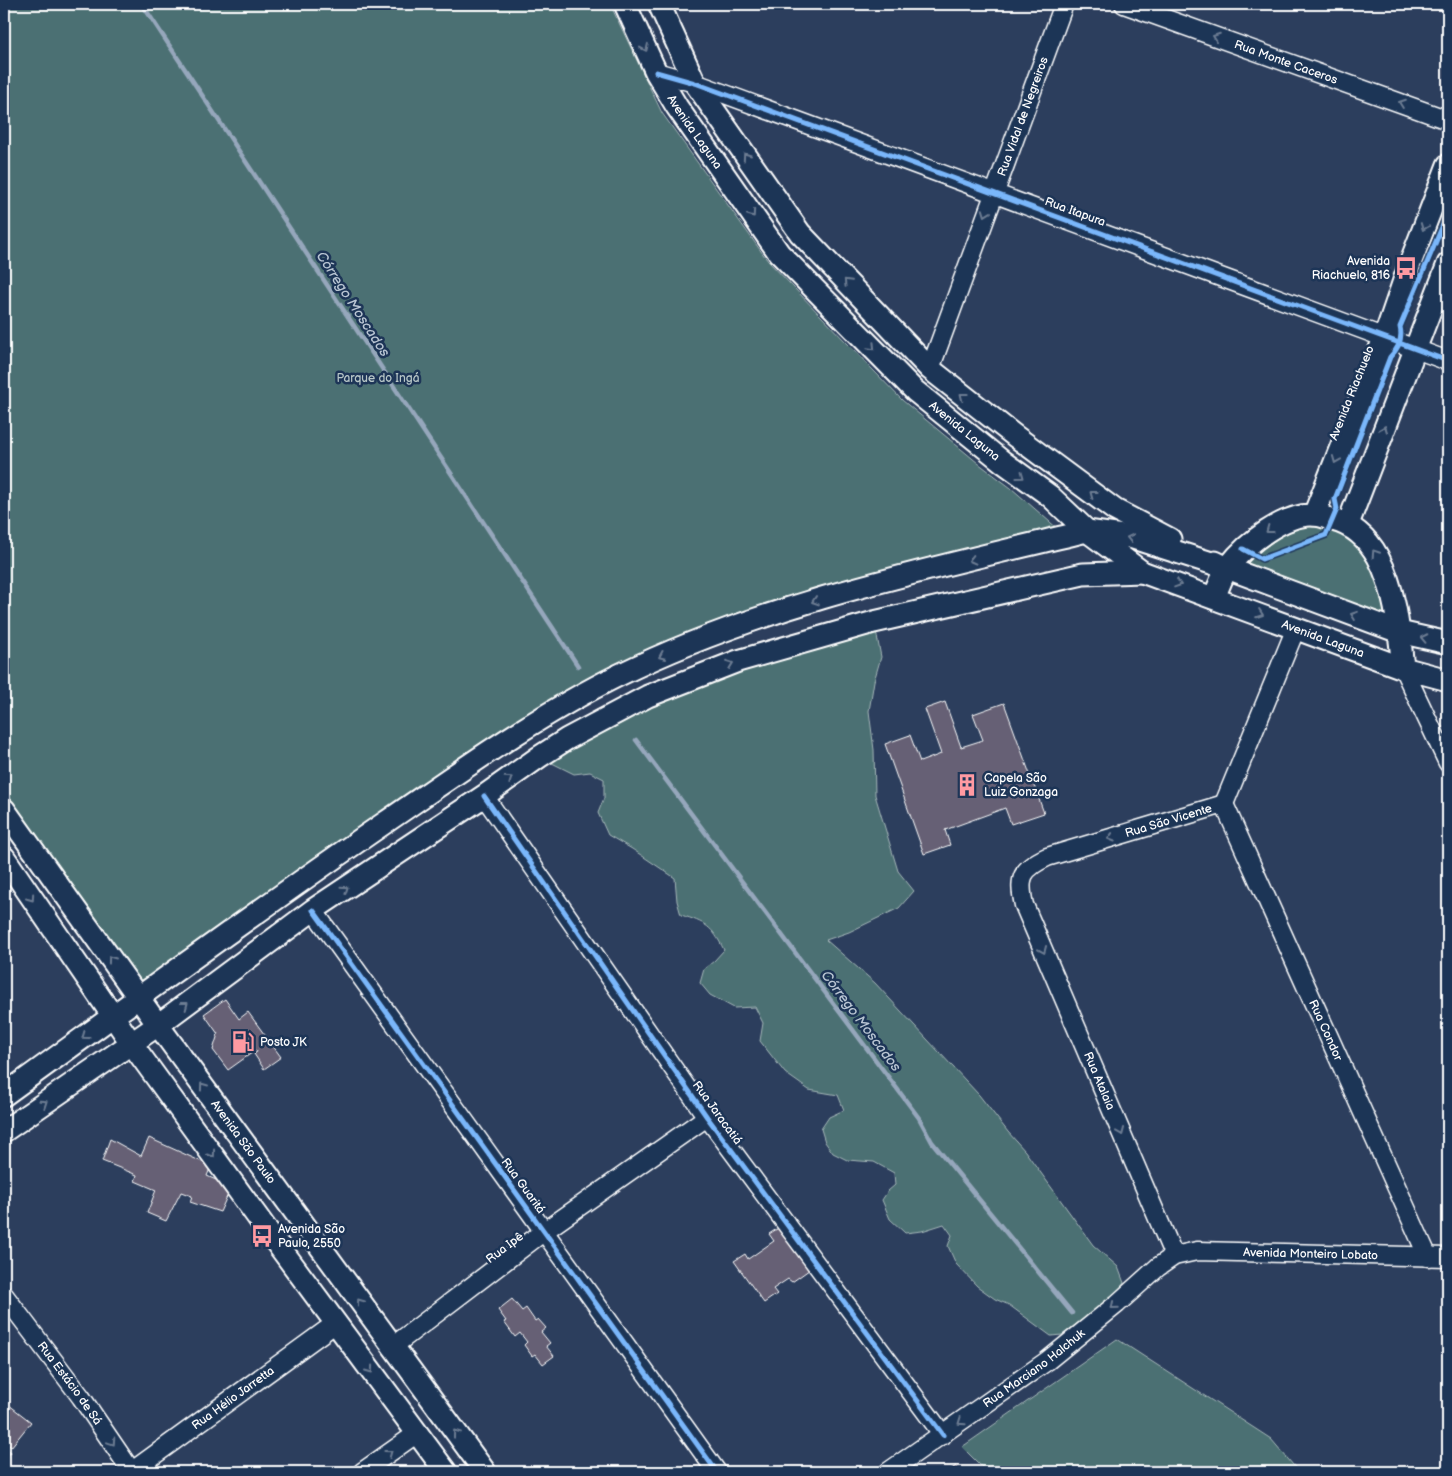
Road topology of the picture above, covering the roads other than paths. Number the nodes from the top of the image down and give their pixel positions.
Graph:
1 (625, 4) edge
2 (659, 4) edge
3 (1064, 4) edge
4 (1124, 4) edge
5 (656, 72) junction
6 (695, 83) junction
7 (1448, 120) edge
8 (1448, 165) edge
9 (994, 192) junction
10 (1448, 264) edge
11 (1385, 336) junction
12 (1416, 348) junction
13 (1448, 360) edge
14 (930, 369) junction
15 (1314, 515) junction
16 (1348, 524) junction
17 (1087, 531) junction
18 (1227, 568) junction
19 (1142, 572) junction
20 (1214, 597) junction
21 (1296, 628) junction
22 (1399, 632) junction
23 (1448, 643) edge
24 (1403, 668) junction
25 (1448, 680) edge
26 (1448, 763) edge
27 (484, 796) junction
28 (1224, 804) junction
29 (4, 809) edge
30 (4, 858) edge
31 (1024, 905) joint
32 (313, 910) junction
33 (140, 998) junction
34 (113, 1016) junction
35 (158, 1025) junction
36 (132, 1044) junction
37 (4, 1095) edge
38 (707, 1117) junction
39 (4, 1131) edge
40 (543, 1232) junction
41 (1174, 1256) junction
42 (1428, 1256) junction
43 (1448, 1257) edge
44 (4, 1295) edge
45 (336, 1323) junction
46 (392, 1347) junction
47 (416, 1434) junction
48 (943, 1435) junction
49 (132, 1472) edge
50 (362, 1472) edge
51 (446, 1472) edge
52 (485, 1472) edge
53 (717, 1472) edge
54 (888, 1472) edge

1 -> 5 main road, Avenida Laguna
2 - 6 main road
3 - 9 street, Rua Vidal de Negreiros
7 -> 4 street, Rua Monte Caceros
5 - 6 street, Rua Itapura
5 -> 17 main road, Avenida Laguna
6 - 9 street, Rua Itapura
14 -> 6 main road
8 -> 11 main road, Avenida Riachuelo
9 - 11 street, Rua Itapura
9 -> 14 street, Rua Vidal de Negreiros
10 - 12 main road
11 - 12 street, Rua Itapura
11 -> 15 main road, Avenida Riachuelo
12 - 13 street, Rua Itapura
16 -> 12 main road
18 -> 14 main road
15 - 16 main road
15 -> 18 main road
22 -> 16 main road
18 -> 17 main road
17 - 19 main road, Avenida Laguna
17 -> 33 main road
18 - 20 main road
22 -> 18 main road
19 -> 20 main road, Avenida Laguna
27 -> 19 main road
20 -> 21 main road, Avenida Laguna
21 - 24 main road, Avenida Laguna
21 - 28 street, Rua São Vicente
23 -> 22 main road
22 - 24 main road
24 - 25 main road, Avenida Laguna
24 - 26 street
32 -> 27 main road
27 - 38 street, Rua Jaracatiá
28 -> 31 street, Rua São Vicente
28 - 42 street, Rua Condor
33 -> 29 main road, Avenida São Paulo
30 -> 34 main road
31 -> 41 street, Rua Atalaia
35 -> 32 main road
32 - 40 street, Rua Guaritá
33 - 34 main road
33 - 35 main road, Avenida São Paulo
34 - 36 main road
34 -> 37 main road
35 - 36 main road
46 -> 35 main road, Avenida São Paulo
39 -> 36 main road
36 -> 45 main road
38 - 40 street, Rua Ipê
38 - 48 street, Rua Jaracatiá
40 - 46 street, Rua Ipê
40 - 53 street, Rua Guaritá
41 - 42 street, Avenida Monteiro Lobato
41 -> 48 street, Rua Marciano Halchuk
42 - 43 street, Avenida Monteiro Lobato
44 -> 49 street, Rua Estácio de Sá
45 -> 47 main road
45 - 49 street, Rua Hélio Jarretta
52 -> 46 main road, Avenida São Paulo
50 -> 47 street
47 - 51 main road
48 - 54 street, Rua Marciano Halchuk

